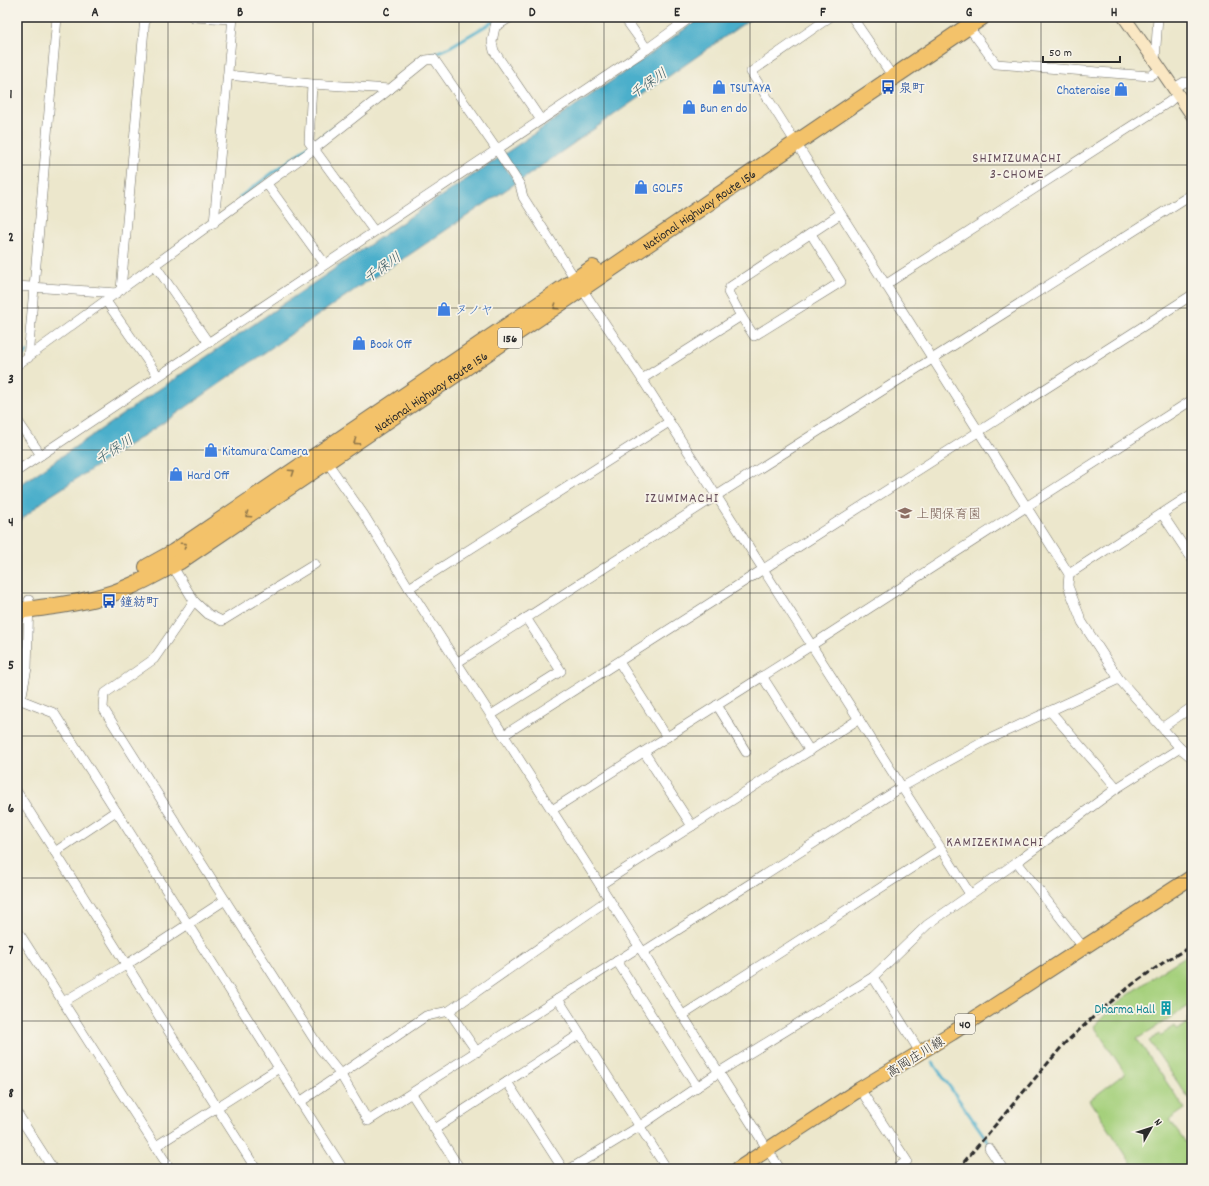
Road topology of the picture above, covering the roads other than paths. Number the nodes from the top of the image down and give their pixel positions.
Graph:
1 (57, 17) edge
2 (145, 17) edge
3 (192, 17) edge
4 (511, 17) edge
5 (624, 17) edge
6 (691, 17) edge
7 (830, 17) edge
8 (852, 17) edge
9 (982, 17) edge
10 (1124, 17) edge
11 (1158, 17) edge
12 (233, 18) edge
13 (965, 21) edge
14 (496, 22) edge
15 (647, 49) junction
16 (1158, 65) junction
17 (890, 73) junction
18 (228, 75) junction
19 (1192, 83) edge
20 (312, 84) junction
21 (390, 89) junction
22 (1176, 91) junction
23 (1192, 115) edge
24 (541, 120) junction
25 (793, 139) junction
26 (314, 149) junction
27 (498, 153) junction
28 (267, 184) junction
29 (1192, 194) edge
30 (840, 214) junction
31 (214, 223) junction
32 (374, 231) junction
33 (810, 234) junction
34 (325, 264) junction
35 (155, 265) junction
36 (579, 284) junction
37 (885, 285) junction
38 (17, 286) edge
39 (34, 288) junction
40 (119, 292) junction
41 (1192, 295) edge
42 (106, 301) junction
43 (741, 316) junction
44 (208, 342) junction
45 (28, 358) junction
46 (933, 359) junction
47 (17, 365) edge
48 (158, 376) junction
49 (642, 379) junction
50 (1192, 400) edge
51 (17, 420) edge
52 (669, 422) junction
53 (978, 431) junction
54 (41, 455) junction
55 (327, 462) junction
56 (17, 471) edge
57 (1192, 494) edge
58 (716, 496) junction
59 (1026, 506) junction
60 (1162, 514) junction
61 (1192, 559) edge
62 (169, 561) junction
63 (315, 564) dead end
64 (764, 569) junction
65 (1069, 574) junction
66 (409, 588) junction
67 (194, 601) junction
68 (23, 606) edge
69 (526, 618) junction
70 (812, 645) junction
71 (458, 662) junction
72 (619, 662) junction
73 (762, 676) junction
74 (1119, 679) junction
75 (19, 702) edge
76 (717, 705) junction
77 (1192, 707) edge
78 (1050, 711) junction
79 (491, 715) junction
80 (859, 719) junction
81 (1162, 727) junction
82 (504, 735) junction
83 (667, 737) junction
84 (1180, 748) junction
85 (810, 751) junction
86 (644, 752) junction
87 (746, 752) dead end
88 (1192, 758) edge
89 (902, 787) junction
90 (1117, 788) junction
91 (17, 792) edge
92 (552, 810) junction
93 (116, 811) junction
94 (692, 826) junction
95 (942, 849) junction
96 (55, 852) junction
97 (1017, 862) junction
98 (1192, 877) edge
99 (600, 885) junction
100 (970, 894) junction
101 (609, 899) junction
102 (224, 900) junction
103 (187, 925) junction
104 (17, 930) edge
105 (1083, 947) junction
106 (641, 949) junction
107 (617, 961) junction
108 (126, 965) junction
109 (873, 977) junction
110 (558, 1000) junction
111 (63, 1002) junction
112 (449, 1010) junction
113 (683, 1015) junction
114 (580, 1034) junction
115 (477, 1052) junction
116 (920, 1052) junction
117 (278, 1068) junction
118 (719, 1072) junction
119 (341, 1075) junction
120 (507, 1082) junction
121 (697, 1087) junction
122 (860, 1089) junction
123 (412, 1094) junction
124 (300, 1102) junction
125 (216, 1108) junction
126 (17, 1113) edge
127 (640, 1126) junction
128 (435, 1129) junction
129 (156, 1146) junction
130 (989, 1148) dead end
131 (768, 1150) junction
132 (909, 1165) edge
133 (53, 1169) edge
134 (170, 1169) edge
135 (256, 1169) edge
136 (343, 1169) edge
137 (460, 1169) edge
138 (563, 1169) edge
139 (570, 1169) edge
140 (667, 1169) edge
141 (738, 1169) edge
142 (780, 1169) edge
143 (895, 1169) edge
144 (1003, 1169) edge

1 - 39 street
2 - 40 street
3 - 12 street
4 - 14 street
5 - 15 street
6 - 15 street
7 - 25 street
8 - 17 street
9 - 13 highway, National Highway Route 156 / 156
10 - 16 street
11 - 16 street
12 - 18 street
13 - 16 street
13 - 17 highway, National Highway Route 156 / 156
14 - 24 street
15 - 24 street
16 - 22 street
17 - 25 highway, National Highway Route 156 / 156
18 - 20 street
18 - 31 street
19 - 22 street
20 - 21 street
20 - 26 street
21 - 26 street
21 - 27 street
22 - 23 street
22 - 37 street
24 - 27 street
25 - 30 street
25 - 36 highway, National Highway Route 156 / 156
26 - 28 street
26 - 32 street
27 - 32 street
27 - 36 street
28 - 31 street
28 - 34 street
29 - 46 street
30 - 33 street
30 - 37 street
31 - 35 street
32 - 34 street
33 - 43 street
33 - 43 street
34 - 44 street
35 - 40 street
35 - 44 street
36 - 49 street
36 -> 55 highway, National Highway Route 156 / 156
62 -> 36 highway, National Highway Route 156 / 156
37 - 46 street
38 - 39 street
39 - 40 street
39 - 45 street
40 - 42 street
41 - 53 street
42 - 45 street
42 - 48 street
43 - 49 street
44 - 48 street
45 - 47 street
46 - 53 street
46 - 58 street
48 - 54 street
49 - 52 street
50 - 59 street
51 - 54 street
52 - 58 street
52 - 66 street
53 - 59 street
53 - 64 street
54 - 56 street
55 -> 62 highway, National Highway Route 156 / 156
55 - 66 street
57 - 60 street
58 - 64 street
58 - 69 street
59 - 65 street
59 - 70 street
60 - 61 street
60 - 65 street
62 - 67 street
62 - 68 highway, National Highway Route 156 / 156
63 - 67 street
64 - 70 street
64 - 72 street
65 - 74 street
66 - 71 street
67 - 102 street
68 - 75 street
69 - 71 street
69 - 79 street
70 - 73 street
70 - 80 street
71 - 79 street
72 - 82 street
72 - 83 street
73 - 76 street
73 - 85 street
74 - 78 street
74 - 81 street
75 - 93 street
76 - 83 street
76 - 87 street
77 - 81 street
78 - 89 street
78 - 90 street
79 - 82 street
80 - 85 street
80 - 89 street
81 - 84 street
82 - 92 street
83 - 86 street
84 - 88 street
84 - 90 street
85 - 94 street
86 - 92 street
86 - 94 street
89 - 95 street
89 - 106 street
90 - 97 street
91 - 96 street
92 - 99 street
93 - 96 street
93 - 103 street
94 - 99 street
95 - 100 street
95 - 113 street
96 - 108 street
97 - 100 street
97 - 105 street
98 - 105 main road, 高岡庄川線 / 40
99 - 101 street
100 - 109 street
101 - 106 street
101 - 112 street
102 - 103 street
102 - 119 street
103 - 108 street
103 - 117 street
104 - 111 street
105 - 116 main road, 高岡庄川線 / 40
106 - 107 street
106 - 113 street
107 - 110 street
107 - 121 street
108 - 111 street
108 - 125 street
109 - 116 street
109 - 118 street
110 - 114 street
110 - 115 street
111 - 129 street
112 - 115 street
112 - 119 street
113 - 118 street
114 - 120 street
114 - 127 street
115 - 123 street
116 - 122 main road, 高岡庄川線 / 40
117 - 124 street
117 - 125 street
118 - 121 street
118 - 131 street
119 - 123 street
119 - 124 street
120 - 128 street
120 - 138 street
121 - 127 street
122 - 131 main road, 高岡庄川線 / 40
122 - 132 street
123 - 128 street
124 - 136 street
125 - 129 street
125 - 135 street
126 - 133 street
127 - 139 street
127 - 140 street
128 - 137 street
129 - 134 street
130 - 144 street
131 - 141 main road, 高岡庄川線 / 40
131 - 142 street
132 - 143 street

